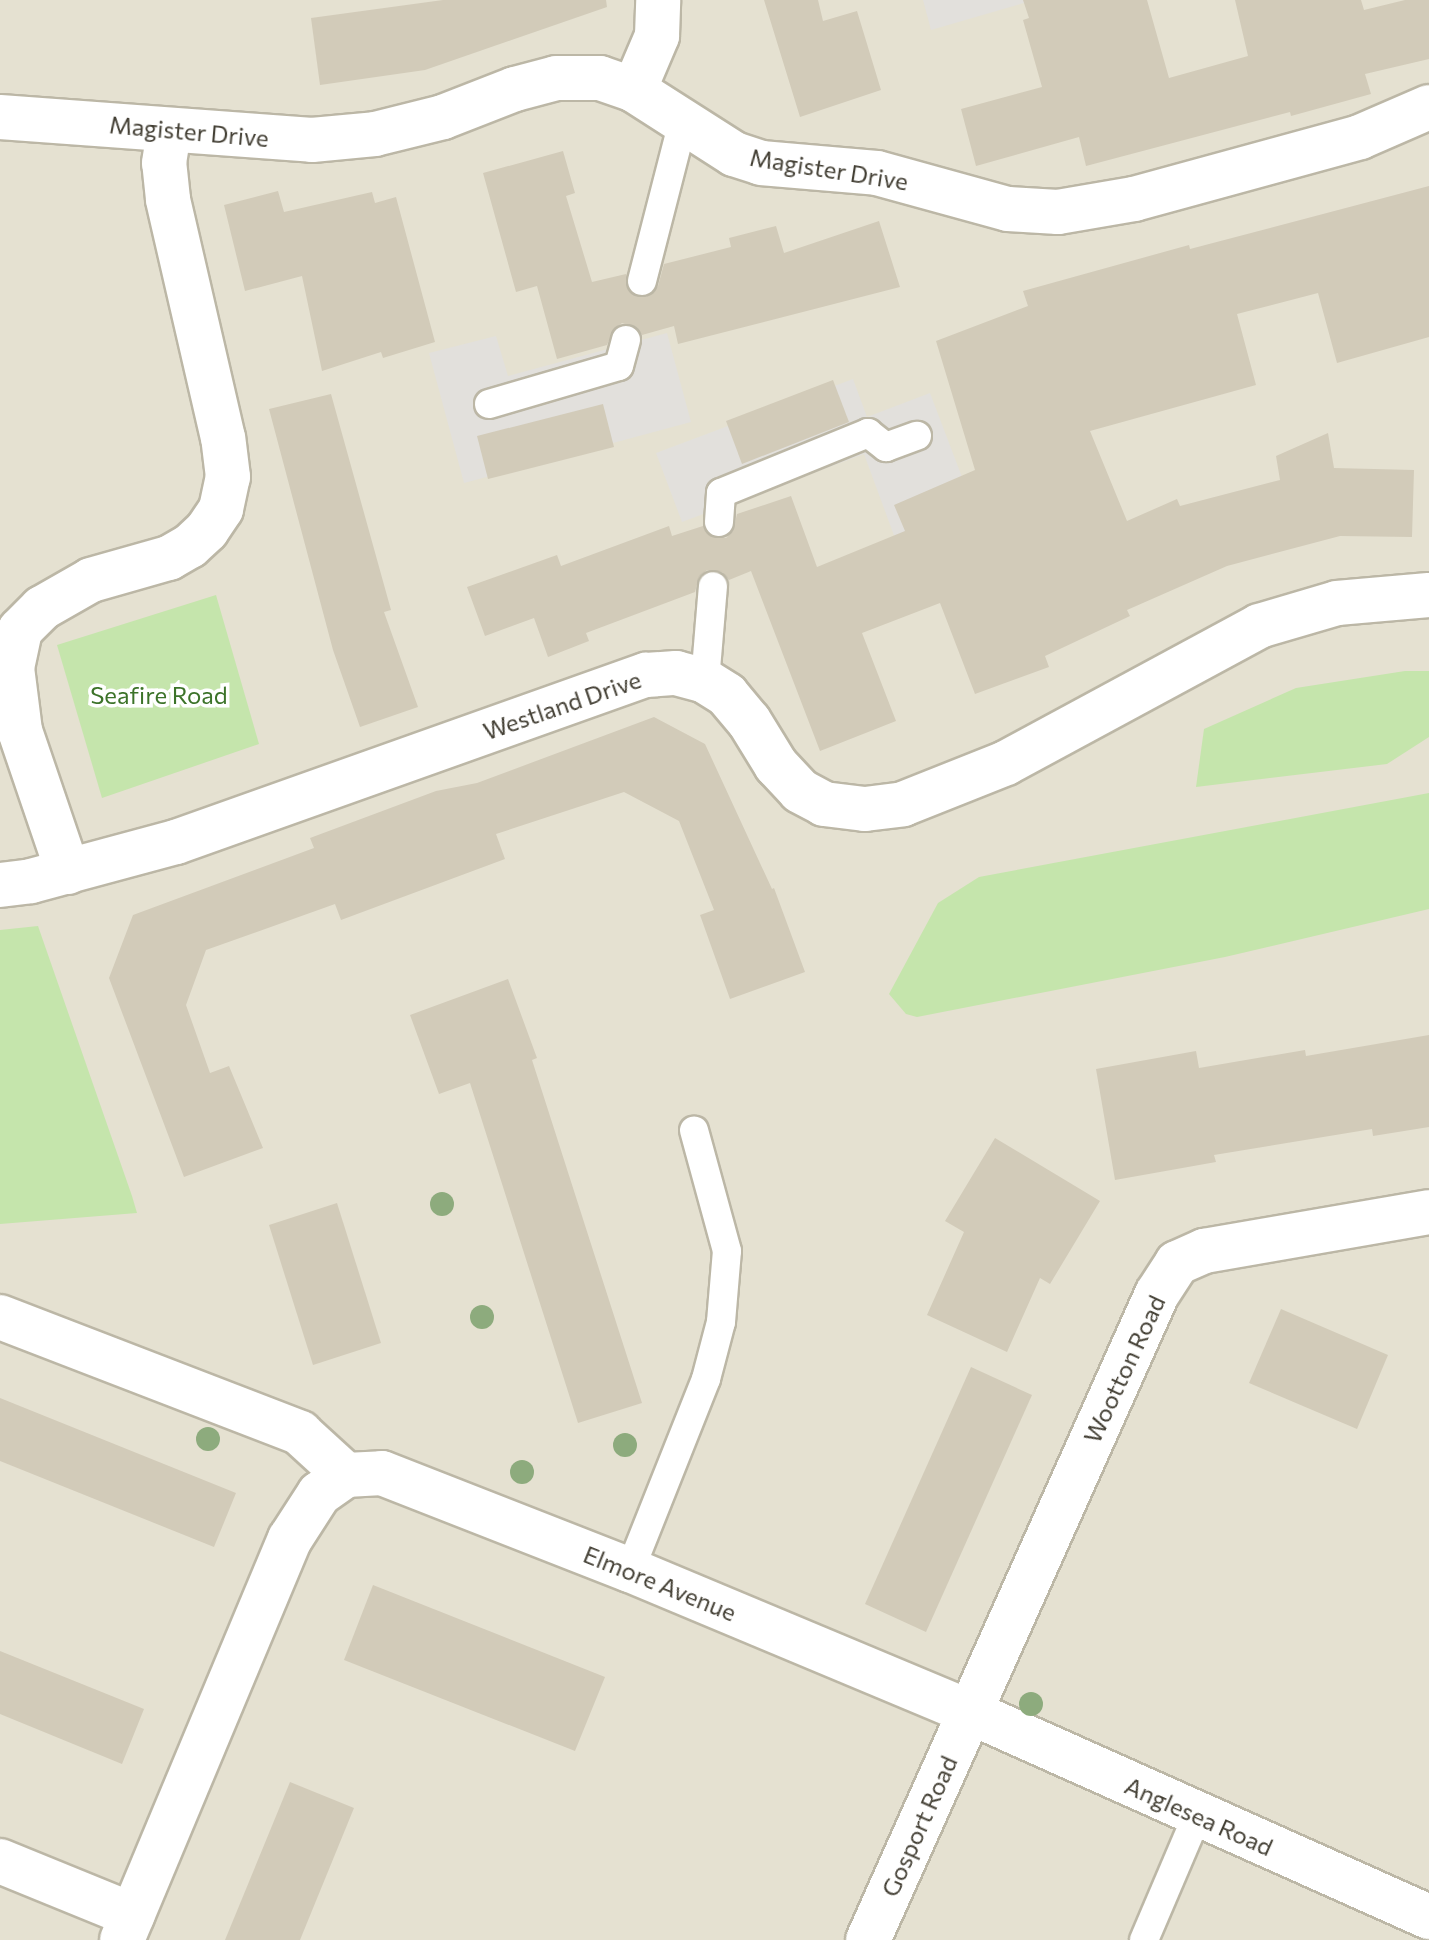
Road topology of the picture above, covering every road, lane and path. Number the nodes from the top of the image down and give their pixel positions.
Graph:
1 (658, 0) edge
2 (634, 90) junction
3 (1429, 107) edge
4 (0, 117) edge
5 (683, 121) junction
6 (169, 131) junction
7 (642, 281) dead end
8 (626, 340) dead end
9 (489, 404) dead end
10 (917, 436) dead end
11 (719, 522) dead end
12 (713, 586) dead end
13 (1429, 595) edge
14 (10, 623) edge
15 (705, 681) junction
16 (68, 872) junction
17 (0, 885) edge
18 (694, 1130) dead end
19 (1429, 1212) edge
20 (0, 1317) edge
21 (346, 1475) junction
22 (630, 1570) junction
23 (970, 1712) junction
24 (1197, 1816) junction
25 (0, 1861) edge
26 (1429, 1917) edge
27 (127, 1928) edge
28 (868, 1940) edge
29 (1144, 1940) edge

1 - 2 street
2 - 5 street, Magister Drive
2 - 6 street, Magister Drive
3 - 5 street, Magister Drive
4 - 6 street, Magister Drive
5 - 7 lane
6 - 14 street
8 - 9 lane
10 - 11 lane
12 - 15 lane
13 - 15 street, Westland Drive
14 - 16 street
15 - 16 street, Westland Drive
16 - 17 street, Westland Drive
18 - 22 lane
19 - 23 street, Wootton Road
20 - 21 street
21 - 22 street, Elmore Avenue
21 - 27 street
22 - 23 street, Elmore Avenue
23 - 24 street, Anglesea Road
23 - 28 street, Gosport Road
24 - 26 street, Anglesea Road
24 - 29 lane
25 - 27 street

